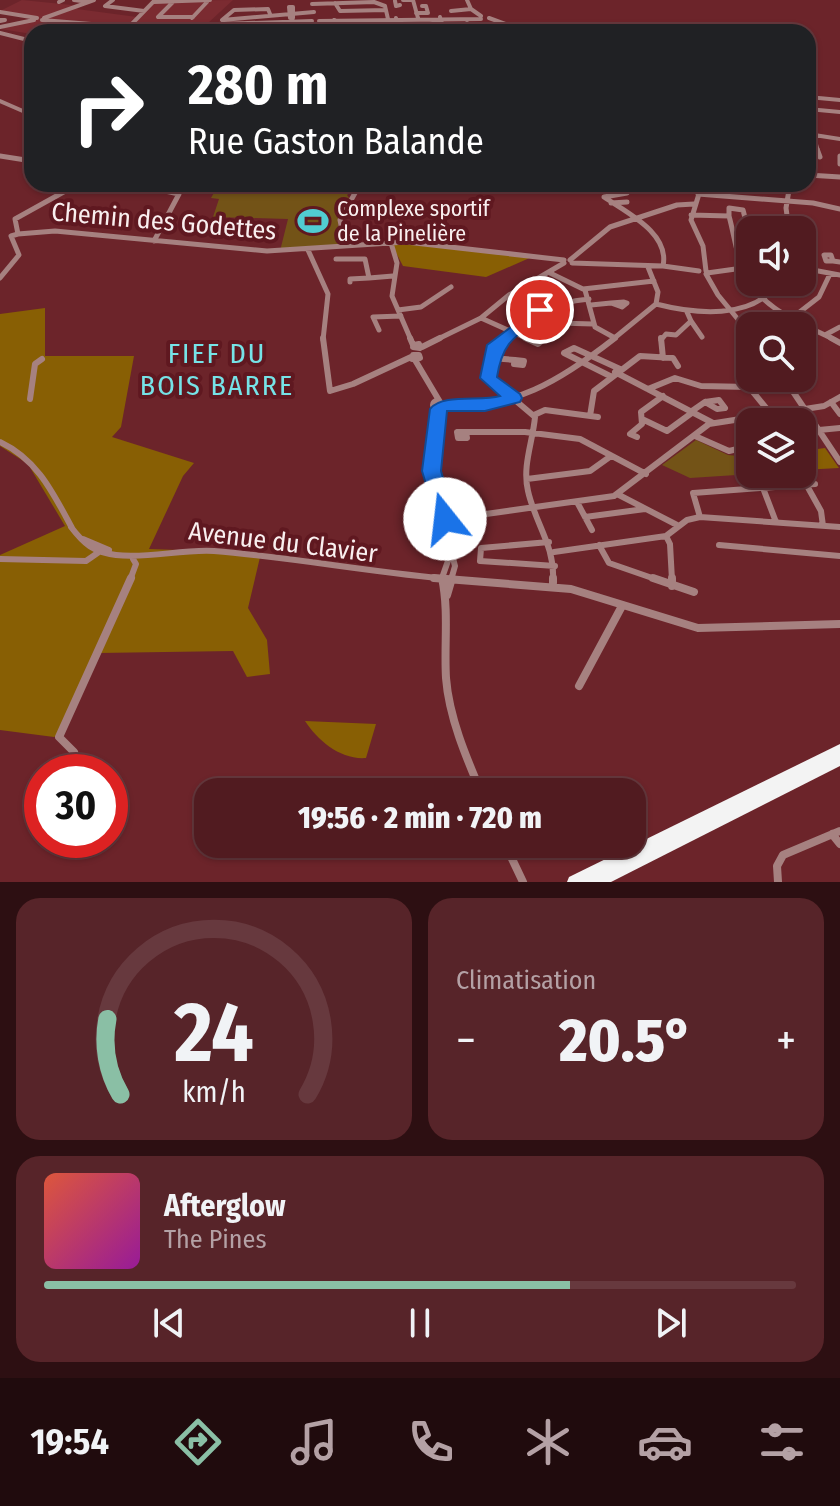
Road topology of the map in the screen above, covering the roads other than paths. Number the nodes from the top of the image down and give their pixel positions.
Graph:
1 (74, 0) edge
2 (80, 0) edge
3 (113, 0) edge
4 (395, 0) edge
5 (414, 0) edge
6 (467, 0) edge
7 (92, 1) edge
8 (155, 1) edge
9 (173, 1) edge
10 (208, 1) edge
11 (360, 1) edge
12 (374, 1) edge
13 (312, 2) edge
14 (402, 2) edge
15 (335, 3) junction
16 (448, 4) dead end
17 (422, 6) dead end
18 (471, 9) junction
19 (386, 10) junction
20 (144, 11) junction
21 (340, 11) junction
22 (314, 12) junction
23 (270, 14) junction
24 (362, 14) dead end
25 (417, 15) junction
26 (193, 17) junction
27 (440, 17) junction
28 (483, 17) junction
29 (396, 18) junction
30 (39, 19) junction
31 (388, 19) junction
32 (334, 20) junction
33 (467, 21) junction
34 (0, 22) edge
35 (442, 23) joint
36 (95, 24) edge
37 (131, 24) edge
38 (190, 24) edge
39 (316, 24) edge
40 (336, 24) edge
41 (395, 24) edge
42 (430, 24) edge
43 (469, 24) edge
44 (505, 24) edge
45 (24, 37) edge
46 (816, 98) edge
47 (840, 100) edge
48 (0, 101) edge
49 (816, 110) edge
50 (24, 112) edge
51 (840, 112) edge
52 (816, 135) edge
53 (840, 139) edge
54 (816, 148) edge
55 (0, 156) edge
56 (840, 156) edge
57 (820, 157) dead end
58 (24, 160) edge
59 (840, 164) edge
60 (816, 176) edge
61 (840, 177) edge
62 (62, 192) edge
63 (170, 192) edge
64 (355, 192) edge
65 (789, 192) edge
66 (627, 193) dead end
67 (698, 194) joint
68 (627, 202) dead end
69 (611, 203) junction
70 (787, 203) junction
71 (694, 204) junction
72 (840, 209) edge
73 (630, 211) dead end
74 (622, 213) junction
75 (691, 215) junction
76 (729, 216) junction
77 (744, 216) edge
78 (788, 216) edge
79 (633, 219) junction
80 (14, 235) junction
81 (0, 237) edge
82 (735, 239) joint
83 (154, 241) junction
84 (391, 243) junction
85 (736, 243) edge
86 (345, 245) junction
87 (308, 250) junction
88 (336, 259) dead end
89 (365, 259) junction
90 (373, 259) dead end
91 (567, 263) junction
92 (647, 266) junction
93 (665, 266) junction
94 (736, 269) edge
95 (816, 271) edge
96 (704, 272) junction
97 (550, 273) junction
98 (830, 274) junction
99 (840, 275) edge
100 (393, 276) junction
101 (0, 278) edge
102 (369, 278) junction
103 (654, 281) junction
104 (350, 282) dead end
105 (451, 287) dead end
106 (585, 287) junction
107 (763, 298) joint
108 (590, 302) junction
109 (611, 303) dead end
110 (656, 304) junction
111 (374, 308) dead end
112 (731, 310) junction
113 (687, 312) junction
114 (783, 312) edge
115 (800, 312) edge
116 (400, 313) junction
117 (736, 316) edge
118 (481, 318) junction
119 (378, 320) junction
120 (691, 321) junction
121 (568, 323) dead end
122 (593, 324) junction
123 (840, 327) edge
124 (694, 329) junction
125 (379, 330) dead end
126 (681, 330) junction
127 (816, 330) edge
128 (514, 332) junction
129 (825, 335) junction
130 (702, 337) dead end
131 (615, 338) junction
132 (533, 339) dead end
133 (840, 343) edge
134 (416, 351) junction
135 (591, 355) junction
136 (492, 358) junction
137 (663, 358) junction
138 (42, 359) dead end
139 (515, 360) dead end
140 (581, 362) junction
141 (678, 366) dead end
142 (615, 372) junction
143 (648, 389) junction
144 (663, 396) junction
145 (840, 397) edge
146 (513, 398) junction
147 (30, 399) dead end
148 (705, 402) dead end
149 (831, 402) junction
150 (438, 405) junction
151 (765, 408) edge
152 (809, 408) edge
153 (693, 411) junction
154 (840, 414) edge
155 (534, 415) junction
156 (590, 416) junction
157 (598, 417) dead end
158 (736, 419) edge
159 (643, 421) junction
160 (713, 423) junction
161 (816, 426) edge
162 (840, 428) edge
163 (819, 430) junction
164 (455, 432) dead end
165 (532, 433) junction
166 (695, 436) junction
167 (637, 437) dead end
168 (0, 442) edge
169 (736, 453) edge
170 (611, 456) junction
171 (840, 462) edge
172 (646, 474) junction
173 (527, 479) junction
174 (763, 488) joint
175 (808, 488) edge
176 (619, 495) junction
177 (577, 502) junction
178 (535, 507) junction
179 (647, 509) junction
180 (585, 517) junction
181 (700, 517) junction
182 (443, 520) junction
183 (776, 522) junction
184 (679, 526) junction
185 (823, 526) junction
186 (71, 527) junction
187 (840, 527) edge
188 (592, 530) dead end
189 (666, 536) junction
190 (549, 542) junction
191 (599, 545) junction
192 (719, 545) dead end
193 (451, 551) junction
194 (99, 552) junction
195 (124, 552) junction
196 (146, 552) junction
197 (554, 552) junction
198 (840, 556) edge
199 (0, 559) edge
200 (133, 559) dead end
201 (555, 566) junction
202 (442, 578) junction
203 (452, 578) junction
204 (553, 583) dead end
205 (672, 586) junction
206 (694, 592) dead end
207 (446, 597) junction
208 (622, 606) junction
209 (840, 624) edge
210 (579, 686) dead end
211 (840, 750) edge
212 (74, 752) dead end
213 (840, 759) edge
214 (475, 778) edge
215 (719, 815) junction
216 (702, 824) junction
217 (836, 832) edge
218 (840, 844) edge
219 (512, 858) edge
220 (523, 882) edge
221 (575, 882) edge
222 (596, 882) edge
223 (778, 882) edge

1 - 2 street
2 - 7 street
3 - 20 street
4 - 14 street
5 - 14 street
5 - 25 street
6 - 18 street
7 - 30 street
8 - 9 street
8 - 20 street
9 - 10 street
9 - 26 street
10 - 26 street
11 - 12 street
11 - 15 street
12 - 19 street
13 - 15 street
13 - 22 street
15 - 21 street
16 - 18 street
17 - 25 street
18 - 28 street
19 - 21 street
19 - 31 street
20 - 37 street
21 - 24 street
22 - 23 street
22 - 39 street
23 - 23 street
25 - 27 street
25 - 29 street
26 - 38 street
27 - 33 street
27 - 35 street
28 - 33 street
28 - 44 street
29 - 31 street
29 - 41 street
30 - 34 street
30 - 34 street
30 - 36 street
31 - 32 street
32 - 39 street
32 - 40 street
33 - 43 street
34 - 45 street
35 - 42 street
46 - 47 street
48 - 50 street
49 - 51 street
52 - 53 street
54 - 57 street
55 - 58 street
56 - 59 street
60 - 61 street
62 - 80 street
63 - 83 street
64 - 86 street
65 - 70 street
66 - 69 street
67 - 70 street
67 - 71 street
68 - 69 street
69 - 74 street
70 - 72 street
70 - 78 street
71 - 75 street
71 - 79 street
73 - 74 street
74 - 79 street
75 - 76 street
75 - 96 street
76 - 77 street
76 - 82 street
79 - 91 street
79 - 93 street
80 - 81 street, Chemin des Godettes
80 - 83 street, Chemin des Godettes
80 - 101 street
82 - 85 street
83 - 87 street, Chemin des Godettes
84 - 86 street, Chemin des Godettes
84 - 91 street, Chemin des Godettes
84 - 100 street
86 - 87 street, Chemin des Godettes
87 - 134 street
88 - 89 street
89 - 90 street
89 - 102 street
91 - 92 street, Chemin des Godettes
91 - 97 street
92 - 93 street, Chemin des Godettes
92 - 103 street
93 - 96 street, Chemin des Godettes
94 - 96 street
95 - 98 street
96 - 112 street
97 - 106 street
97 - 118 street
98 - 99 street
98 - 115 street
100 - 102 street
100 - 116 street
102 - 104 street
103 - 106 street
103 - 110 street
105 - 116 street
106 - 108 street
107 - 112 street
107 - 114 street
108 - 109 street
108 - 122 street
108 - 128 street
110 - 113 street
110 - 131 street
111 - 119 street
112 - 113 street
112 - 117 street
113 - 120 street
116 - 119 street
116 - 134 street
118 - 128 street
118 - 134 street
119 - 125 street
120 - 124 street
120 - 126 street
121 - 122 street
122 - 131 street
123 - 129 street
124 - 126 street
124 - 130 street
126 - 137 street
127 - 129 street
128 - 132 street
128 - 136 street
129 - 133 street
131 - 135 street
134 - 150 street
135 - 140 street
135 - 140 street
135 - 142 street
136 - 139 street
136 - 146 street
137 - 141 street
137 - 142 street
138 - 147 street
140 - 142 street
140 - 146 street
142 - 143 street
142 - 156 street
143 - 144 street
143 - 151 street
144 - 153 street
144 - 159 street
145 - 149 street
146 - 150 street
146 - 155 street
148 - 153 street
149 - 152 street
149 - 154 street
150 - 182 street
153 - 159 street
153 - 160 street
155 - 156 street
155 - 165 street
156 - 157 street
158 - 160 street
159 - 167 street
160 - 166 street
161 - 163 street
162 - 163 street
163 - 171 street
164 - 165 street
165 - 170 street
165 - 173 street
166 - 169 street
166 - 172 street
168 - 186 street, Avenue du Clavier
170 - 172 street
170 - 173 street
172 - 176 street
173 - 178 street
174 - 181 street
174 - 183 street
175 - 185 street
176 - 177 street
176 - 179 street
177 - 178 street
177 - 180 street
178 - 182 street
178 - 190 street
179 - 180 street
179 - 184 street
180 - 188 street
181 - 183 street
181 - 184 street
182 - 193 street
183 - 185 street
184 - 189 street
185 - 187 street
186 - 194 street, Avenue du Clavier
186 - 195 street, Avenue du Clavier
189 - 191 street
189 - 205 street
190 - 197 street
190 - 201 street
191 - 197 street
191 - 205 street
192 - 198 street
193 - 202 street
193 - 203 street
194 - 195 street
194 - 196 street, Avenue du Clavier
194 - 199 street
195 - 196 street, Avenue du Clavier
196 - 202 street, Avenue du Clavier
197 - 201 street
200 - 212 street
201 - 204 street
202 - 203 street, Avenue du Clavier
202 - 207 street
203 - 207 street
203 - 208 street, Avenue du Clavier
205 - 206 street
207 - 214 street
208 - 209 street, Avenue du Clavier
208 - 210 street
211 - 215 highway
213 - 215 highway
215 - 216 highway
216 - 221 highway
216 - 222 highway
217 - 218 street
217 - 223 street
219 - 220 street

